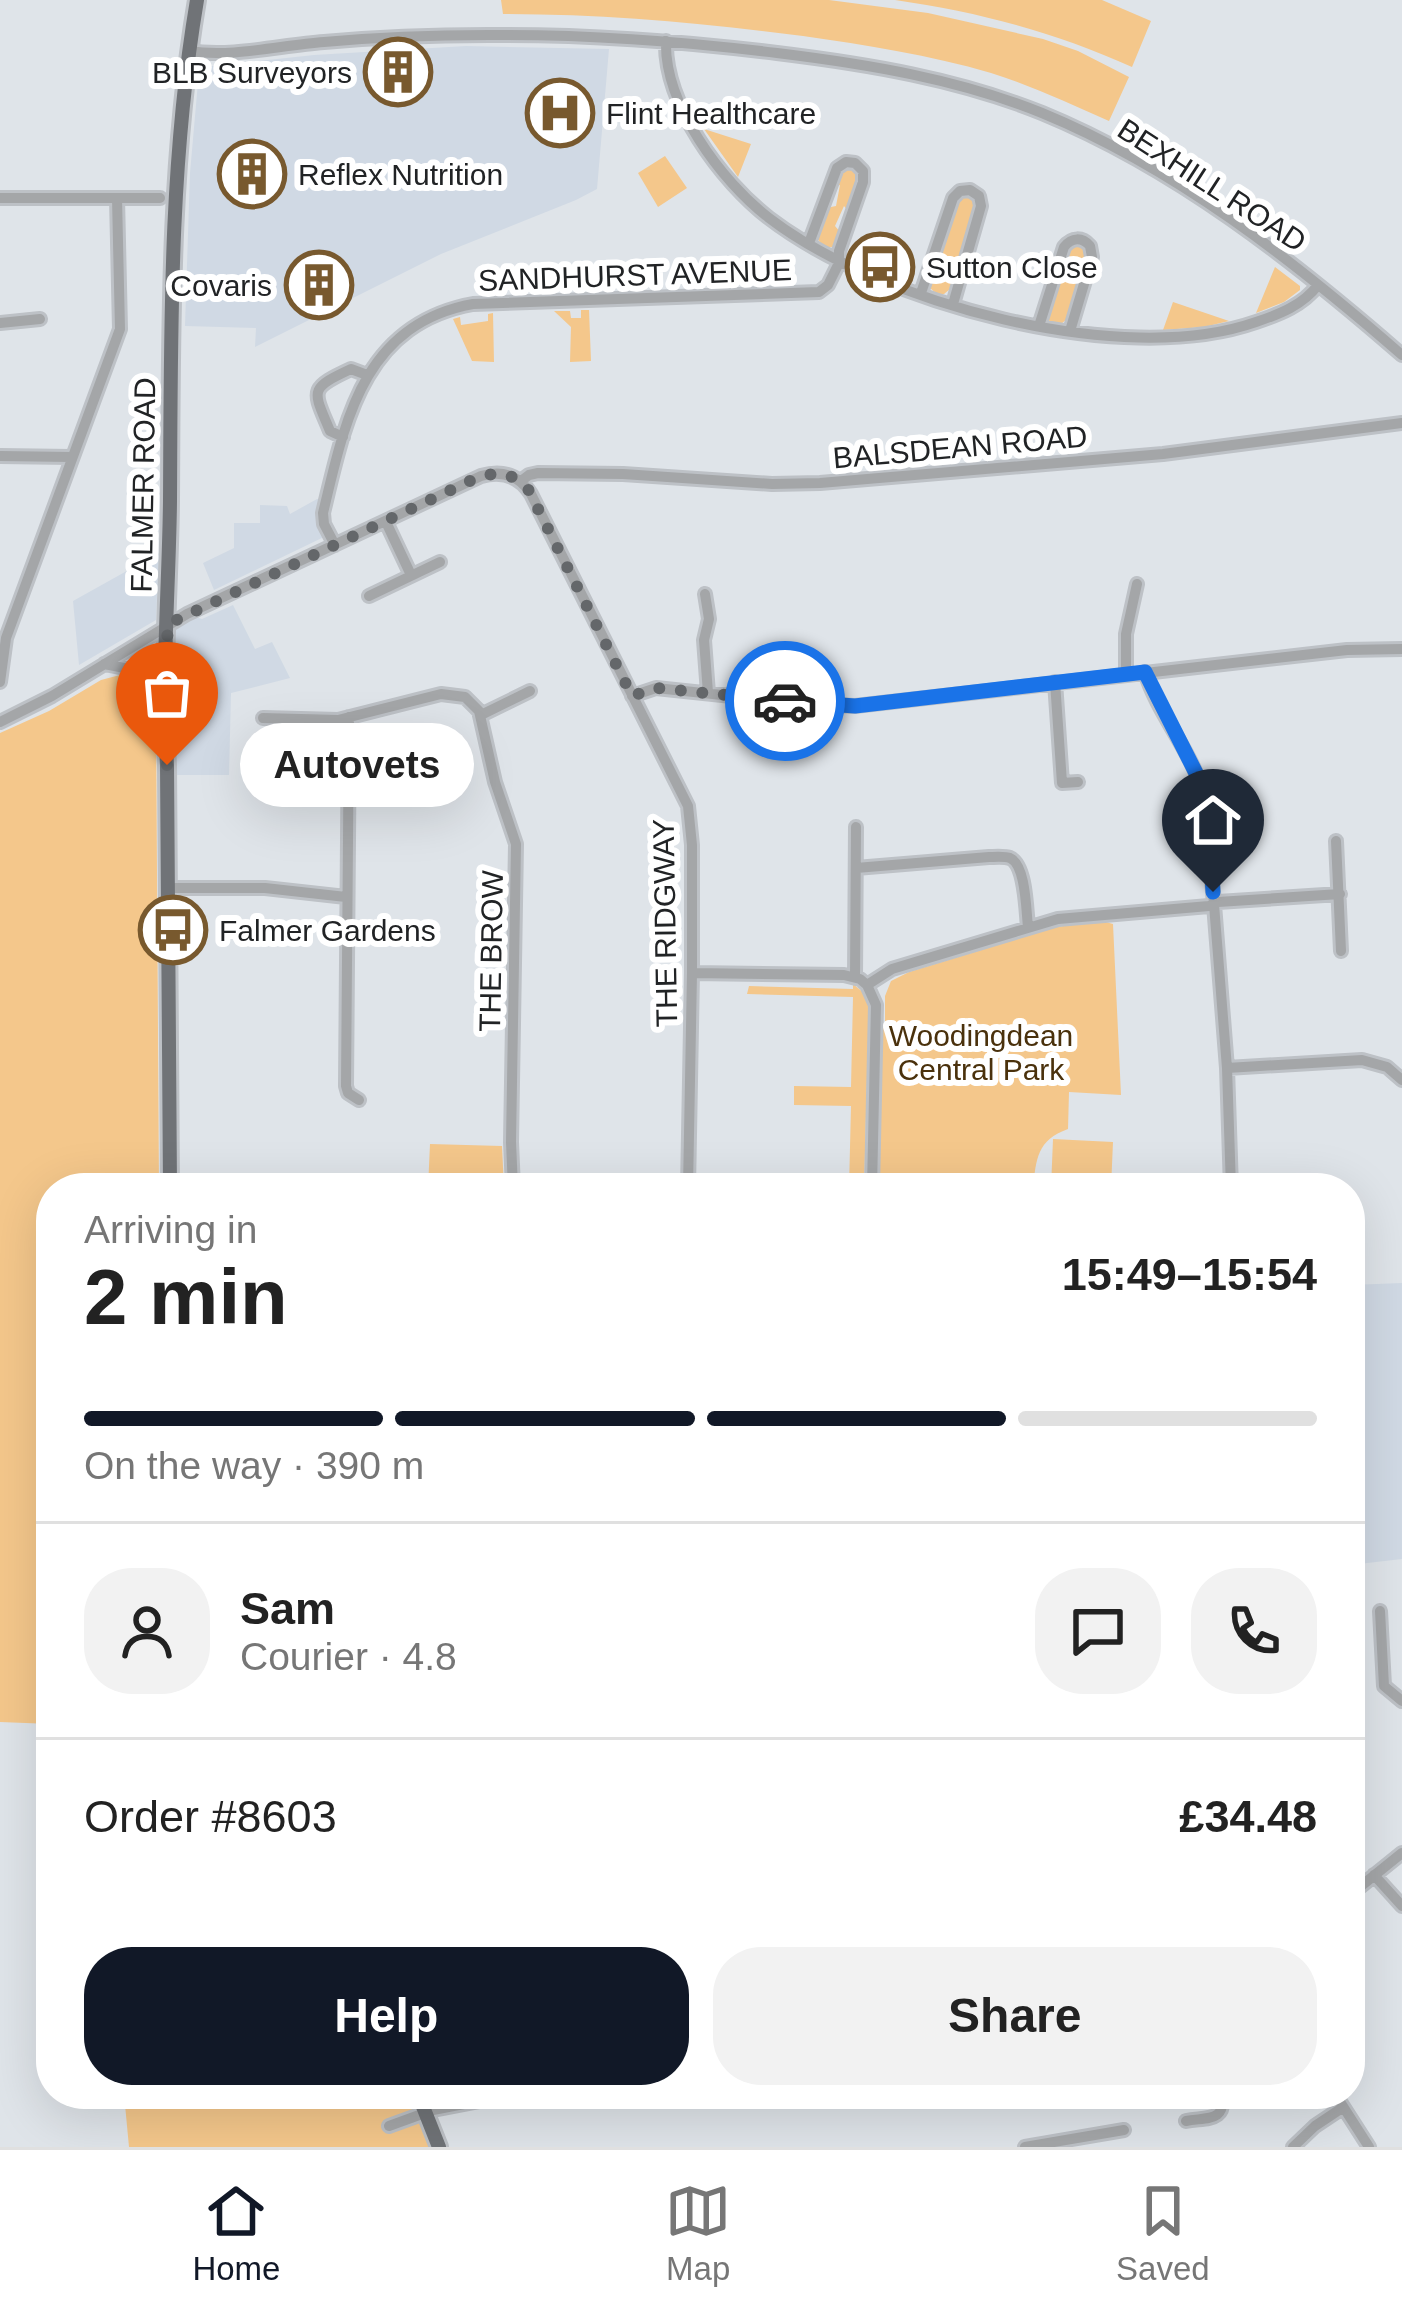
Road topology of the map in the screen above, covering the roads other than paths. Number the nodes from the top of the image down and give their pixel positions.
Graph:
1 (196, 0) edge
2 (665, 41) junction
3 (189, 50) junction
4 (0, 198) edge
5 (117, 198) junction
6 (160, 198) dead end
7 (809, 243) junction
8 (839, 259) junction
9 (1318, 285) junction
10 (921, 293) junction
11 (953, 304) junction
12 (40, 320) dead end
13 (0, 323) edge
14 (1039, 326) junction
15 (1070, 331) junction
16 (1402, 356) edge
17 (367, 375) junction
18 (1402, 423) edge
19 (343, 437) junction
20 (0, 456) edge
21 (70, 457) junction
22 (521, 482) junction
23 (386, 522) junction
24 (335, 545) junction
25 (440, 562) dead end
26 (411, 575) junction
27 (1132, 592) dead end
28 (369, 596) dead end
29 (703, 602) dead end
30 (168, 624) junction
31 (1402, 650) edge
32 (104, 664) junction
33 (1145, 672) junction
34 (1126, 674) junction
35 (0, 682) edge
36 (1055, 682) junction
37 (530, 691) dead end
38 (708, 693) junction
39 (632, 696) junction
40 (164, 700) junction
41 (481, 715) junction
42 (349, 717) junction
43 (263, 718) dead end
44 (1, 720) edge
45 (1078, 782) dead end
46 (1062, 783) junction
47 (1045, 785) dead end
48 (331, 788) dead end
49 (349, 790) junction
50 (366, 792) dead end
51 (856, 826) dead end
52 (1336, 841) dead end
53 (856, 868) junction
54 (167, 888) junction
55 (1340, 894) junction
56 (346, 896) junction
57 (1214, 904) junction
58 (1028, 927) junction
59 (1341, 951) dead end
60 (692, 974) junction
61 (855, 977) junction
62 (868, 985) junction
63 (1227, 1068) junction
64 (1402, 1080) edge
65 (359, 1100) dead end
66 (170, 1173) edge
67 (512, 1173) edge
68 (688, 1173) edge
69 (872, 1173) edge
70 (1230, 1173) edge
71 (1380, 1611) dead end
72 (1402, 1701) edge
73 (1402, 1853) edge
74 (1374, 1875) junction
75 (1365, 1882) edge
76 (1402, 1906) edge
77 (424, 2109) edge
78 (440, 2109) edge
79 (1223, 2109) edge
80 (1340, 2109) edge
81 (1343, 2109) edge
82 (425, 2112) junction
83 (1186, 2120) dead end
84 (389, 2126) dead end
85 (1124, 2130) dead end
86 (1100, 2141) edge
87 (440, 2147) edge
88 (1025, 2147) edge
89 (1293, 2147) edge
90 (1369, 2147) edge

1 - 3 main road, FALMER ROAD
2 - 3 street, BEXHILL ROAD
2 - 7 street
2 - 9 street, BEXHILL ROAD
3 - 30 main road, FALMER ROAD
4 - 5 street
5 - 6 street
5 - 21 street
7 - 8 street
7 - 8 street
8 - 10 street
8 - 17 street, SANDHURST AVENUE
9 - 15 street
9 - 16 street, BEXHILL ROAD
10 - 11 street
10 - 11 street
11 - 14 street
12 - 13 street
14 - 15 street
14 - 15 street
17 - 19 street, SANDHURST AVENUE
17 - 19 street, SANDHURST AVENUE
18 - 22 street, BALSDEAN ROAD
19 - 24 street, SANDHURST AVENUE
20 - 21 street
21 - 35 street
22 - 23 street, BALSDEAN ROAD
22 - 39 street, THE RIDGWAY
23 - 24 street, BALSDEAN ROAD
23 - 26 street
24 - 30 street, BALSDEAN ROAD
25 - 26 street
26 - 28 street
27 - 34 street
29 - 38 street
30 - 32 street, BALSDEAN ROAD
30 - 40 main road, FALMER ROAD
31 - 33 street
32 - 40 street
32 - 44 street, BALSDEAN ROAD
33 - 34 street
33 - 57 street
34 - 36 street
36 - 38 street
36 - 46 street
37 - 41 street
38 - 39 street
39 - 60 street, THE RIDGWAY
40 - 54 main road, FALMER ROAD
41 - 42 street
41 - 67 street, THE BROW
42 - 43 street
42 - 49 street
45 - 46 street
46 - 47 street
48 - 49 street
49 - 50 street
49 - 56 street
51 - 53 street
52 - 55 street
53 - 58 street
53 - 61 street
54 - 56 street
54 - 66 main road, FALMER ROAD
55 - 57 street
55 - 59 street
56 - 65 street
57 - 58 street
57 - 63 street
58 - 62 street
60 - 61 street
60 - 68 street, THE RIDGWAY
61 - 62 street
62 - 69 street
63 - 64 street
63 - 70 street
71 - 72 street
73 - 74 street
74 - 75 street
74 - 76 street
77 - 82 main road
78 - 82 street
79 - 83 street
80 - 89 street
81 - 90 street
82 - 84 street
82 - 87 main road
85 - 86 street
86 - 88 street

